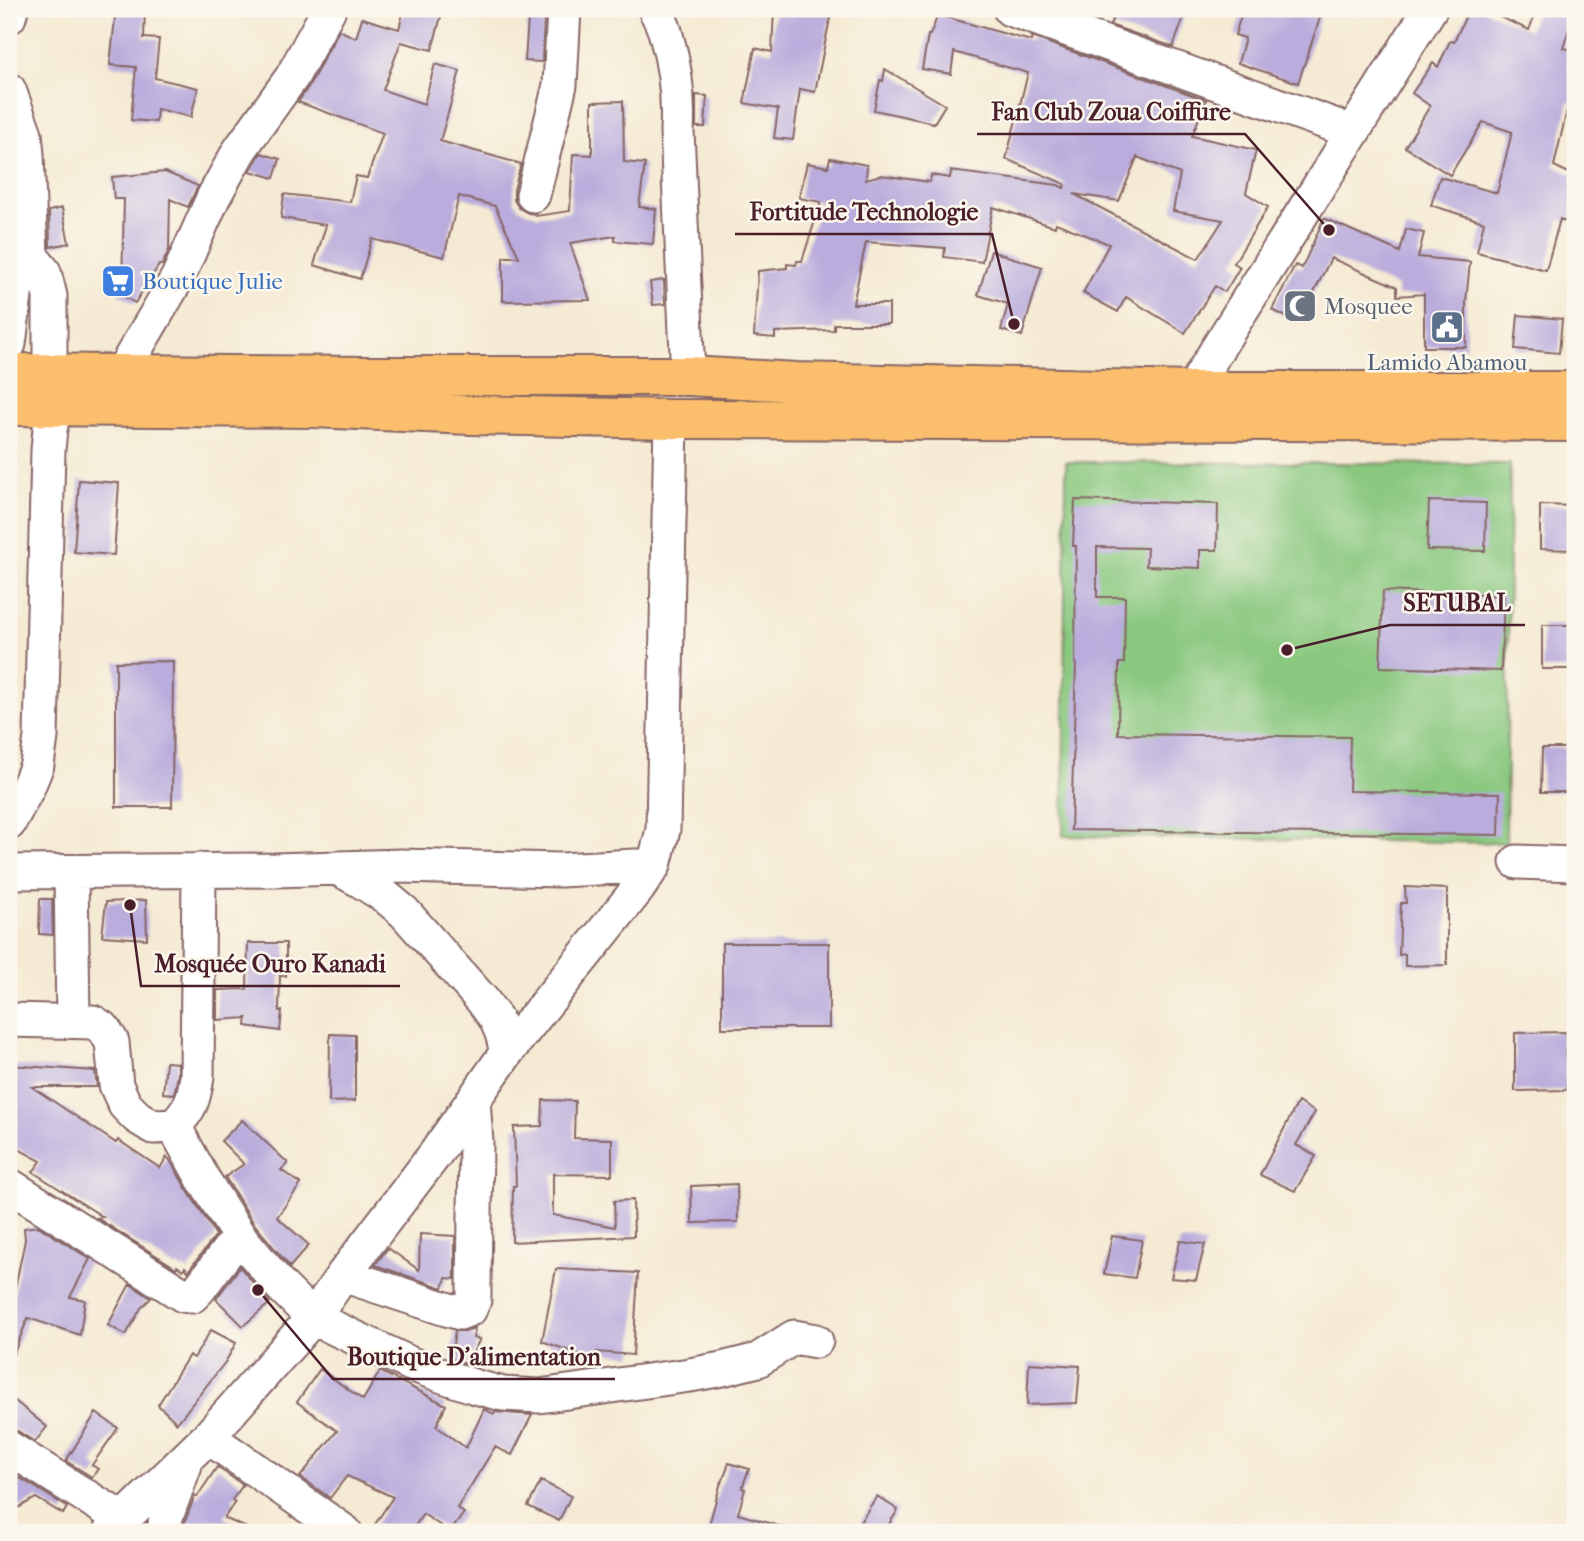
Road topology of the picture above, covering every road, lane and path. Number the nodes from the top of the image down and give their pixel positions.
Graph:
1 (11, 9) edge
2 (329, 9) edge
3 (564, 9) edge
4 (655, 9) edge
5 (1010, 9) edge
6 (1430, 9) edge
7 (9, 17) edge
8 (9, 90) edge
9 (1353, 131) junction
10 (533, 195) dead end
11 (31, 256) junction
12 (9, 344) edge
13 (9, 373) edge
14 (121, 374) junction
15 (688, 376) junction
16 (54, 385) junction
17 (1192, 391) junction
18 (1575, 391) edge
19 (9, 406) edge
20 (671, 419) junction
21 (1575, 422) edge
22 (10, 818) edge
23 (1517, 862) dead end
24 (1575, 864) edge
25 (654, 865) junction
26 (337, 868) junction
27 (199, 870) junction
28 (9, 872) edge
29 (71, 872) junction
30 (9, 1020) edge
31 (73, 1021) junction
32 (507, 1052) junction
33 (473, 1100) junction
34 (174, 1126) junction
35 (9, 1185) edge
36 (239, 1236) junction
37 (343, 1275) junction
38 (313, 1318) junction
39 (816, 1341) dead end
40 (198, 1448) junction
41 (16, 1462) edge
42 (116, 1526) edge
43 (164, 1532) edge
44 (345, 1532) edge

1 - 7 street
2 - 14 street
3 - 10 street
4 - 15 street
5 - 9 street
6 - 9 street
8 - 11 street
9 - 17 street
11 - 12 street
11 - 16 street
13 - 16 main road
14 - 15 main road
14 - 16 main road
15 - 17 main road
16 - 19 main road
16 - 20 main road
16 - 22 street
17 - 18 main road
20 - 21 main road
20 - 25 street
23 - 24 street
25 - 26 street
25 - 32 street
26 - 27 street
26 - 32 street
27 - 29 street
27 - 34 street
28 - 29 street
29 - 31 street
30 - 31 street
31 - 34 street
32 - 33 street
33 - 37 street
33 - 37 street
34 - 36 street
35 - 36 street
36 - 38 street
37 - 38 street
38 - 39 street
38 - 40 street
40 - 42 street
40 - 43 street
40 - 44 street
41 - 42 street

